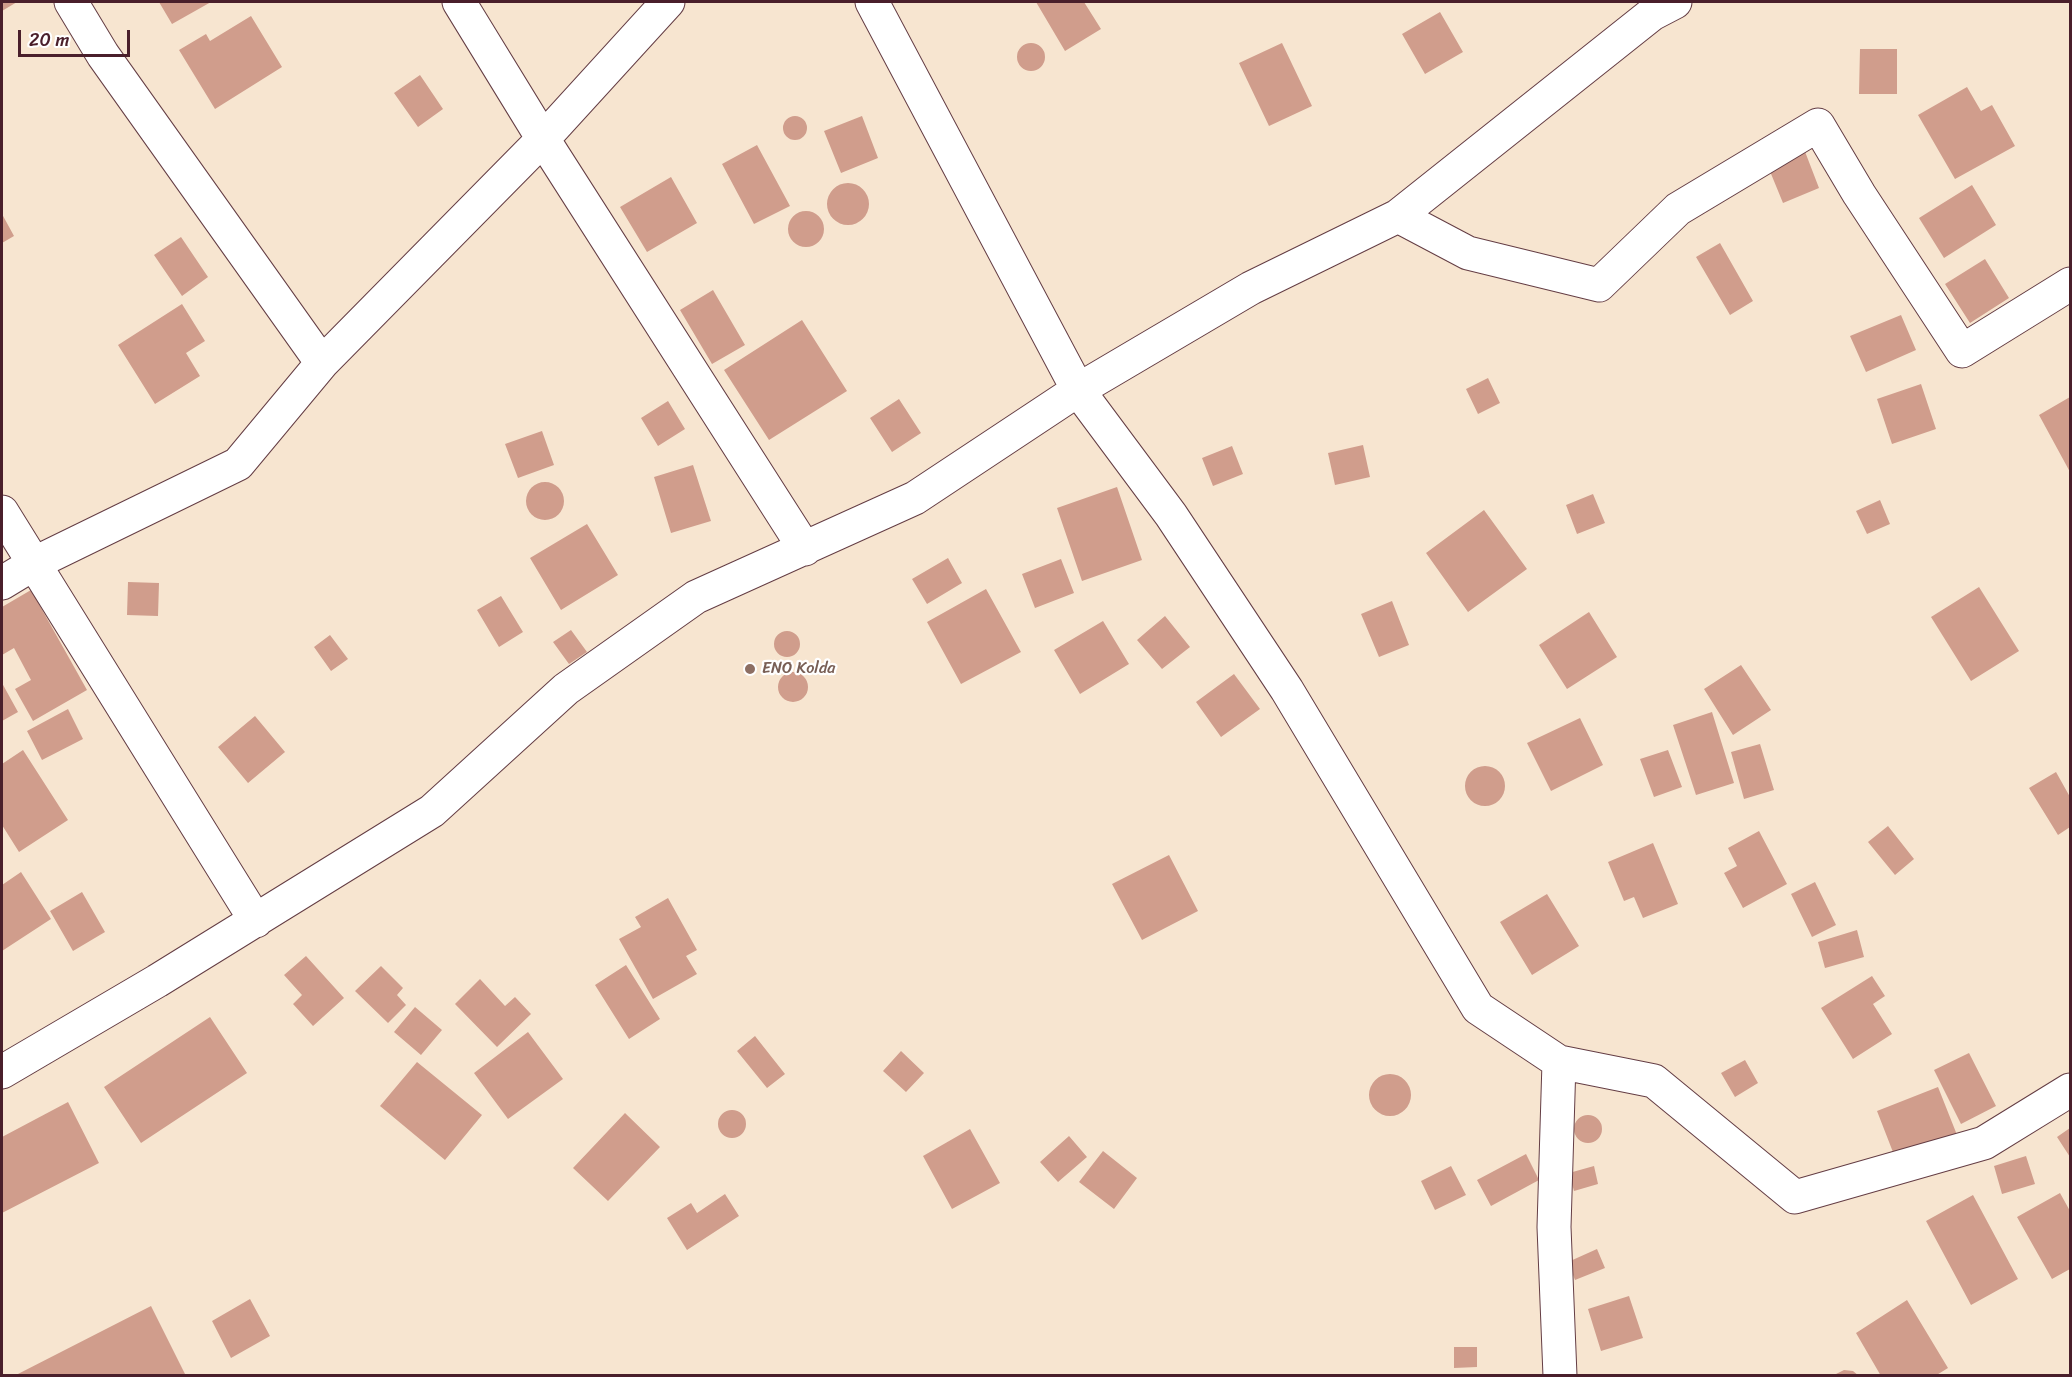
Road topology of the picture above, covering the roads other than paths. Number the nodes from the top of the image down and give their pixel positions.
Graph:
1 (71, 2) edge
2 (459, 2) edge
3 (668, 2) edge
4 (872, 2) edge
5 (1675, 2) edge
6 (543, 139) junction
7 (1398, 216) junction
8 (2070, 284) edge
9 (322, 363) junction
10 (1078, 390) junction
11 (2, 512) edge
12 (805, 549) junction
13 (35, 563) junction
14 (2, 583) edge
15 (256, 921) junction
16 (1559, 1062) junction
17 (2, 1072) edge
18 (2070, 1090) edge
19 (1560, 1376) edge

1 - 9 street
2 - 6 street
3 - 6 street
4 - 10 street
5 - 7 street
6 - 9 street
6 - 12 street
7 - 8 street
7 - 10 street
9 - 13 street
10 - 12 street
10 - 16 street
11 - 13 street
12 - 15 street
13 - 14 street
13 - 15 street
15 - 17 street
16 - 18 street
16 - 19 street

